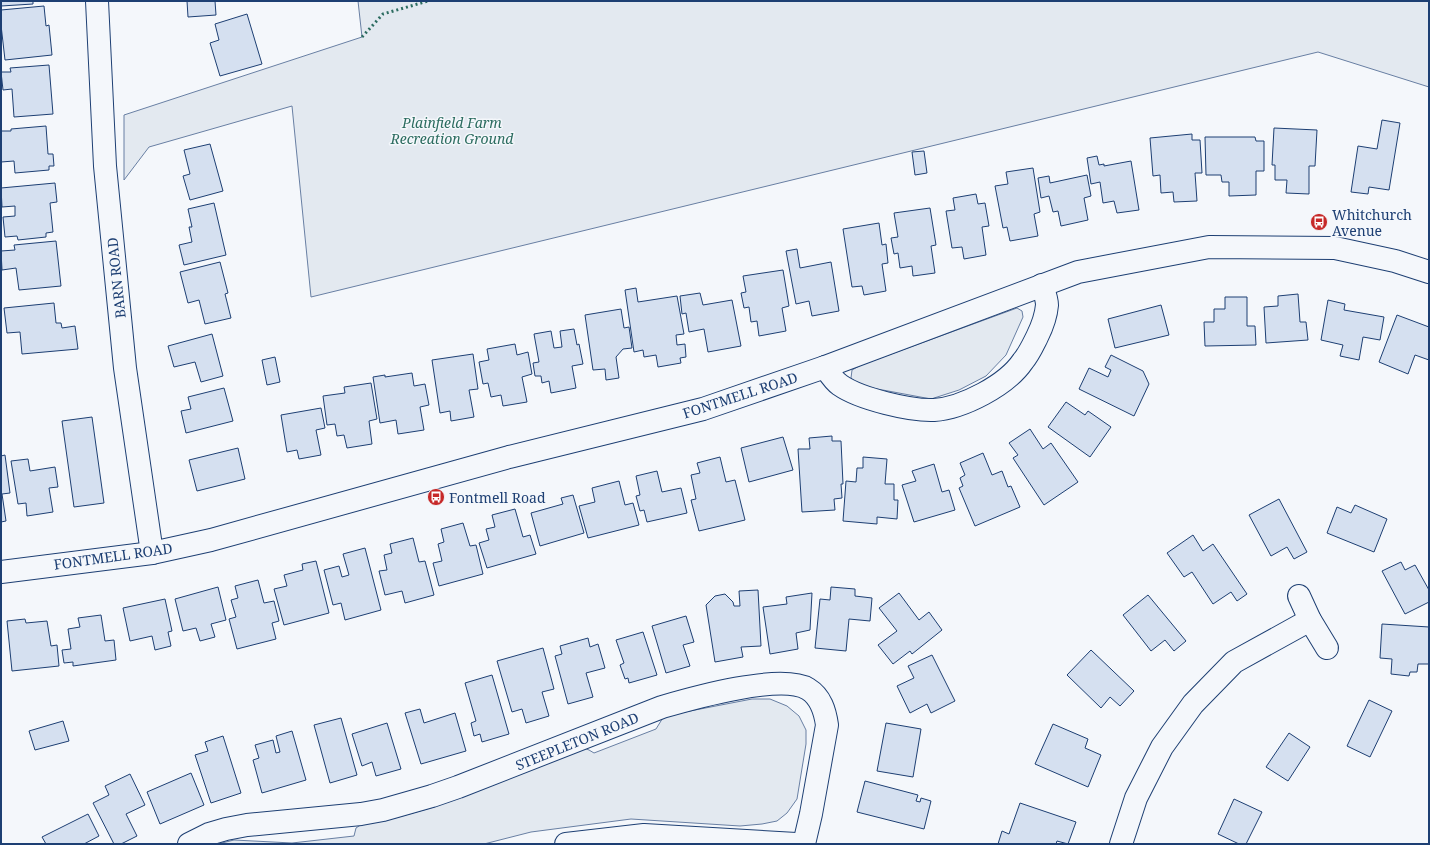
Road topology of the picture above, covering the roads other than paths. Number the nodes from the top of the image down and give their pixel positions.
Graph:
1 (97, 1) edge
2 (1429, 272) edge
3 (1042, 285) junction
4 (825, 367) junction
5 (152, 553) junction
6 (1, 572) edge
7 (1299, 596) dead end
8 (1310, 620) junction
9 (1327, 648) dead end
10 (644, 840) edge
11 (189, 844) edge
12 (566, 844) edge
13 (796, 844) edge
14 (804, 844) edge
15 (1121, 844) edge

1 - 5 street, BARN ROAD
2 - 3 street
3 - 4 street, FONTMELL ROAD
3 - 4 street
4 - 5 street, FONTMELL ROAD
5 - 6 street, FONTMELL ROAD
7 - 8 street
8 - 9 street
8 - 15 street
10 - 12 street
10 - 13 street
11 - 14 street, STEEPLETON ROAD

